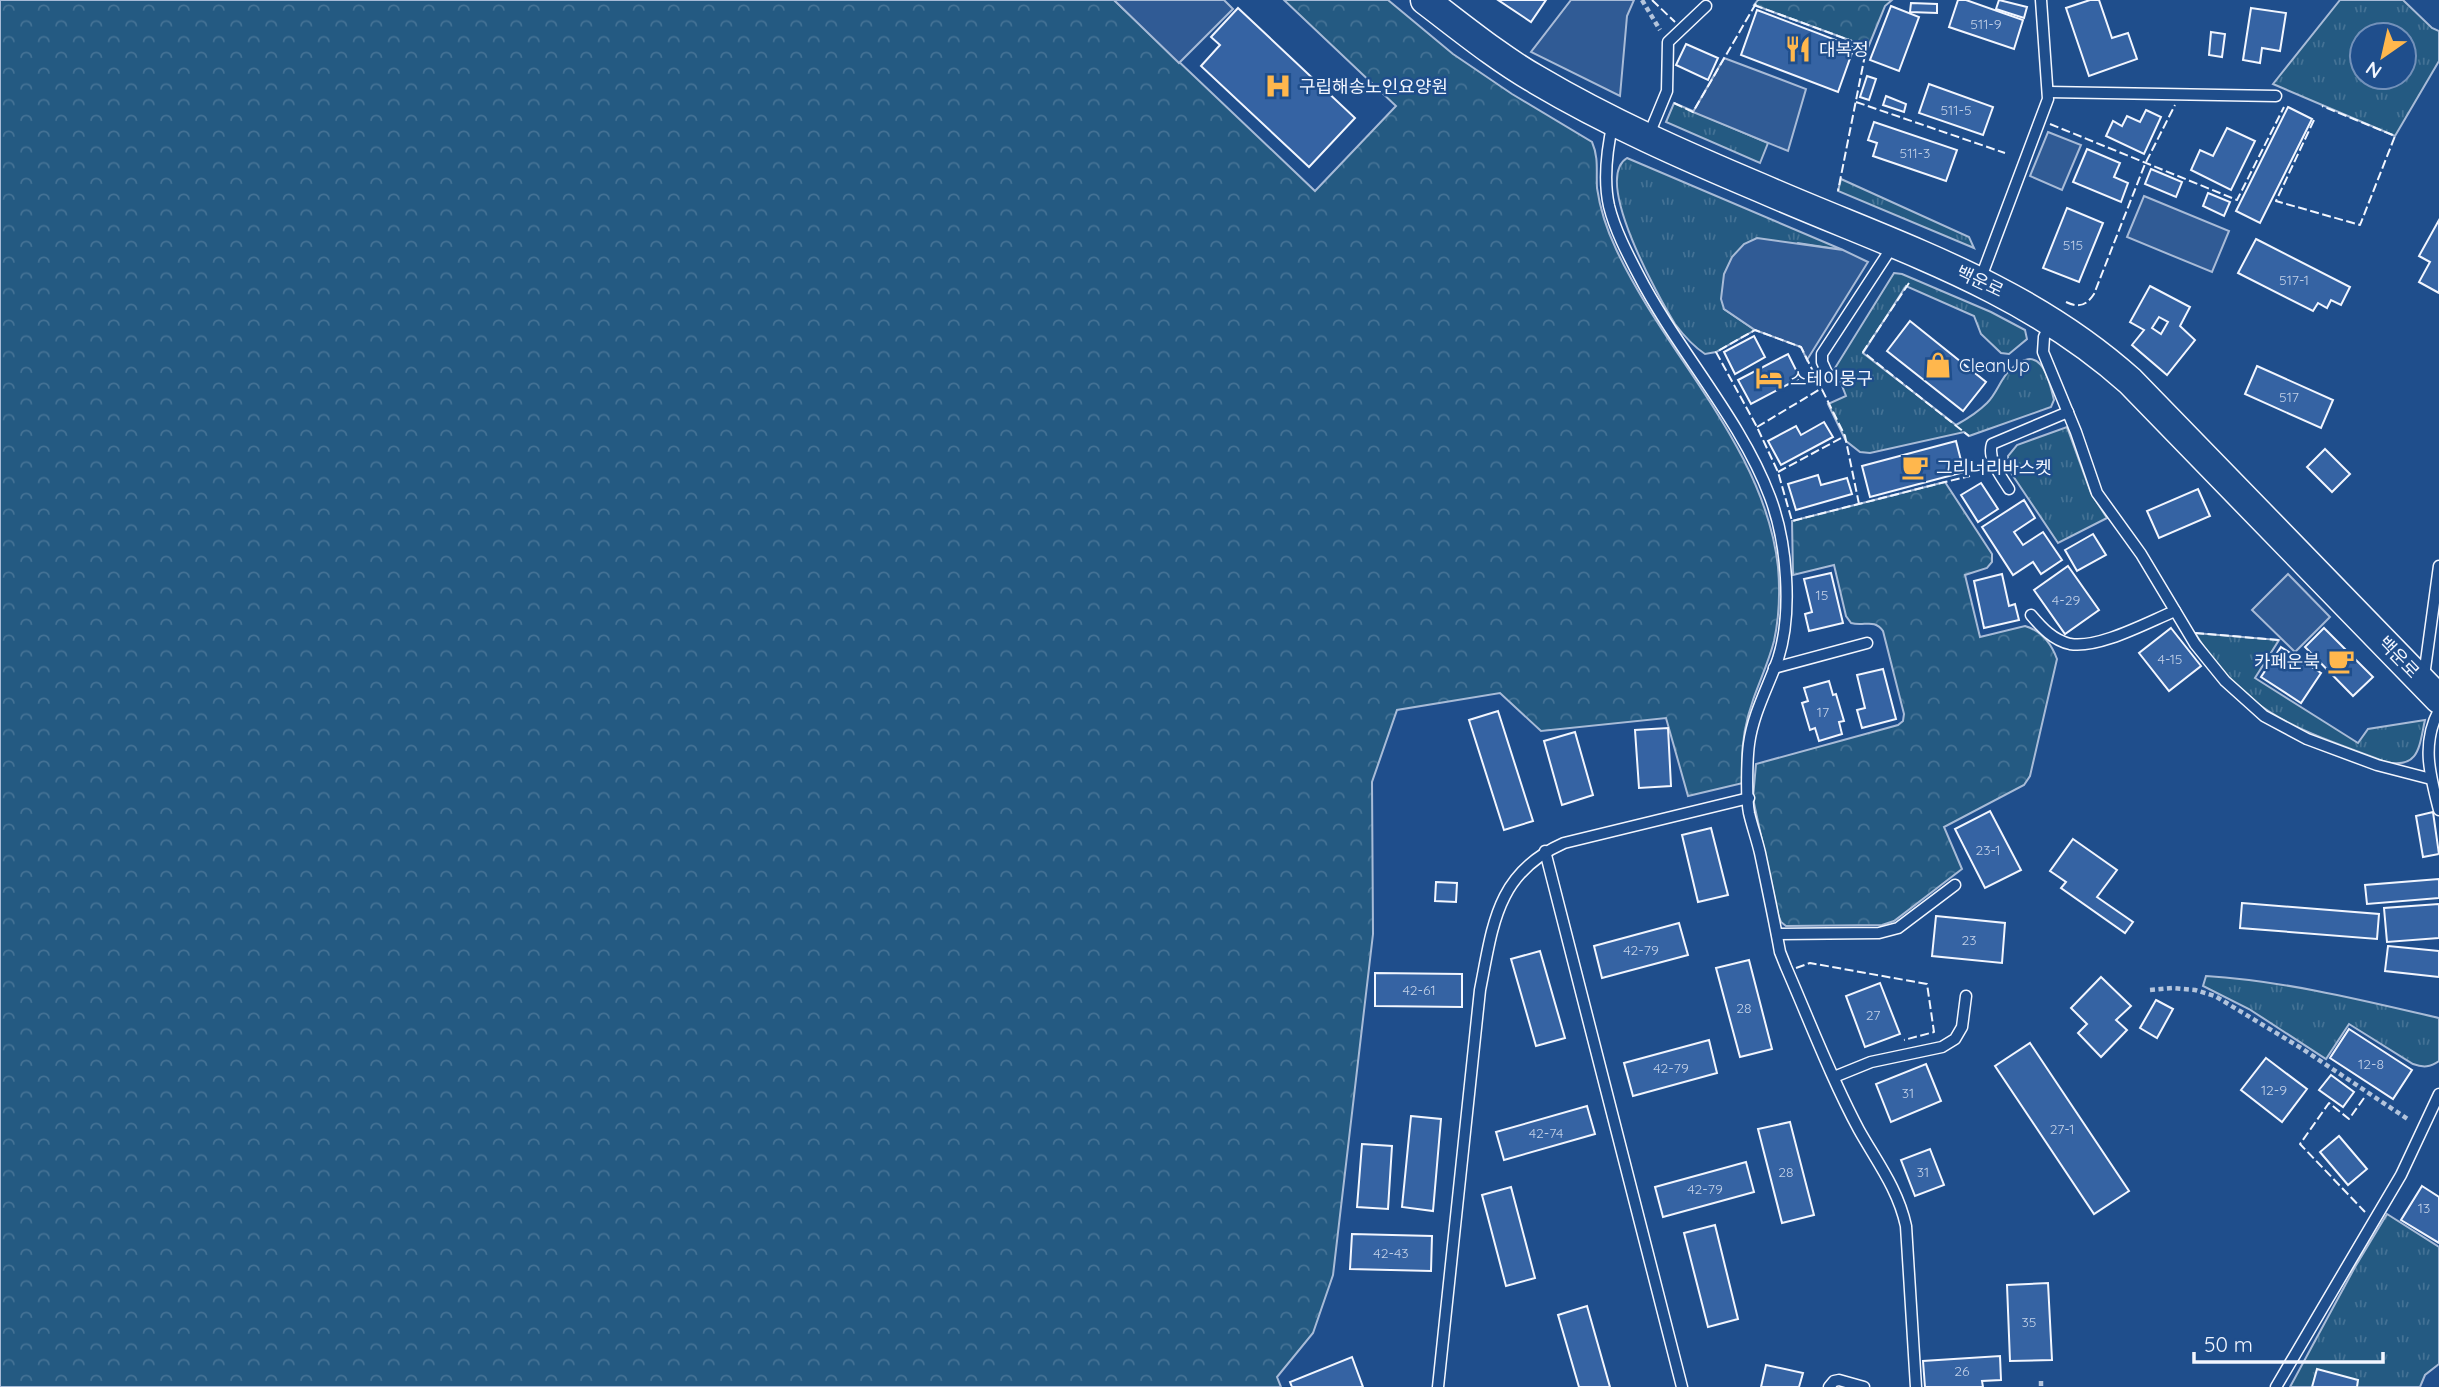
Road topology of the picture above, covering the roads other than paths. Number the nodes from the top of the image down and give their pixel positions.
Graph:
1 (1425, 0) edge
2 (2041, 0) edge
3 (1706, 6) dead end
4 (2048, 92) junction
5 (2276, 96) dead end
6 (1614, 121) junction
7 (1648, 137) junction
8 (1894, 244) junction
9 (1980, 280) junction
10 (2052, 321) junction
11 (1826, 373) dead end
12 (2068, 412) junction
13 (2009, 489) dead end
14 (2439, 566) edge
15 (2175, 611) junction
16 (2031, 615) dead end
17 (1867, 643) dead end
18 (1774, 668) junction
19 (2431, 691) edge
20 (2439, 710) edge
21 (2431, 779) junction
22 (1749, 799) junction
23 (2439, 810) edge
24 (1545, 851) junction
25 (1955, 885) dead end
26 (1777, 934) junction
27 (1966, 996) dead end
28 (1834, 1077) junction
29 (2439, 1094) edge
30 (1438, 1387) edge
31 (1682, 1387) edge
32 (1829, 1387) edge
33 (1864, 1387) edge
34 (1916, 1387) edge
35 (2276, 1387) edge

1 - 6 street, 백운로
2 - 4 lane
3 - 7 lane
4 - 5 lane
4 - 9 lane
6 - 7 street, 백운로
6 - 18 lane
7 - 8 street, 백운로
8 - 9 street, 백운로
8 - 11 lane
9 - 10 street, 백운로
10 - 12 lane
10 - 19 street, 백운로
12 - 13 lane
12 - 15 lane
14 - 19 lane
15 - 16 lane
15 - 21 lane
17 - 18 lane
18 - 22 lane
20 - 21 lane
21 - 23 lane
22 - 24 lane
22 - 26 lane
24 - 30 lane
24 - 31 lane
25 - 26 lane
26 - 28 lane
27 - 28 lane
28 - 34 lane
29 - 35 lane
32 - 33 lane

